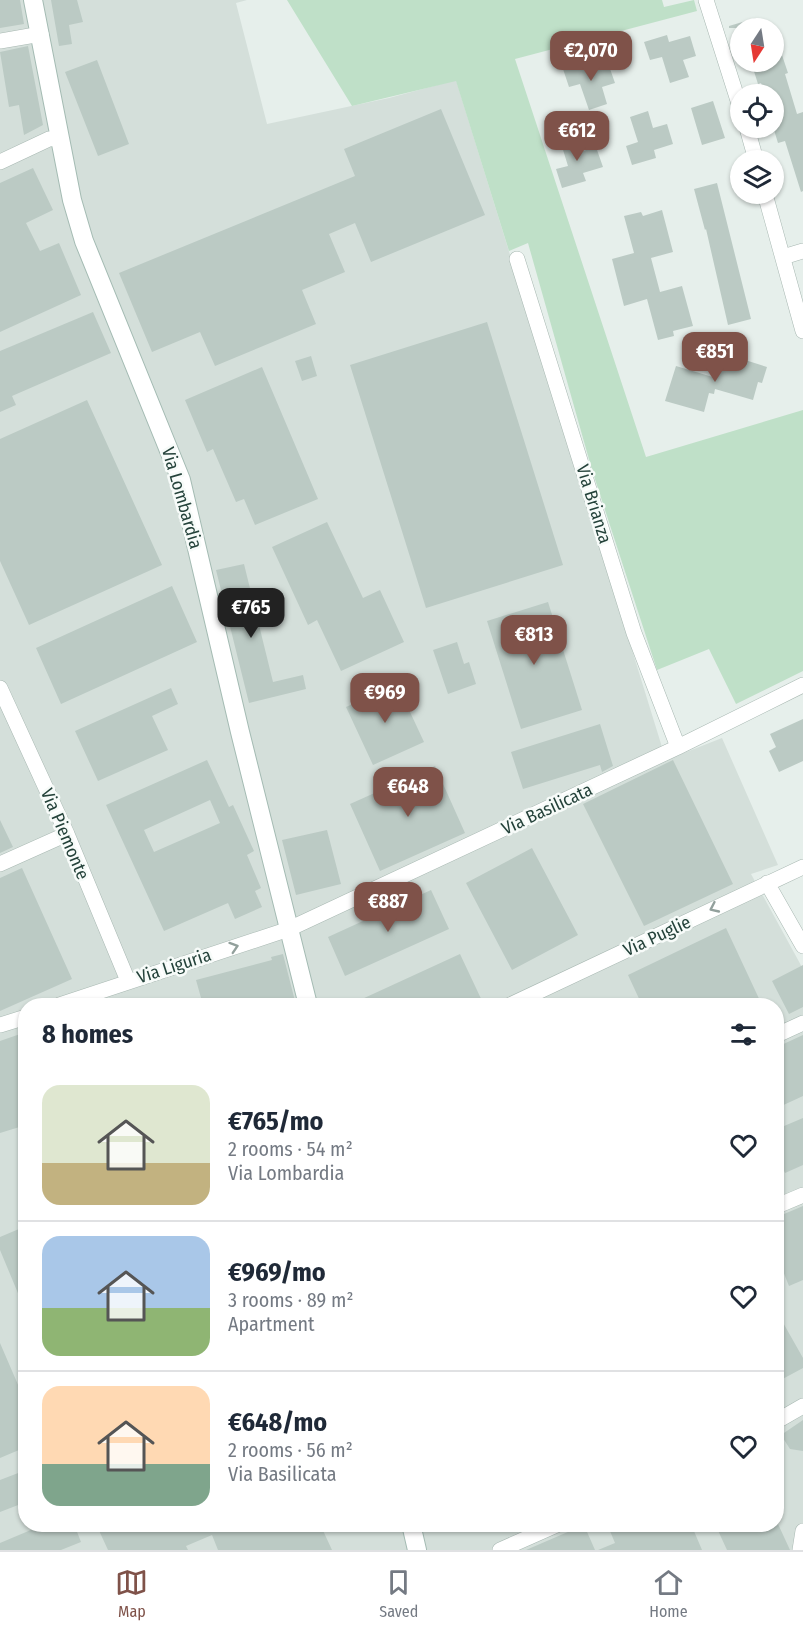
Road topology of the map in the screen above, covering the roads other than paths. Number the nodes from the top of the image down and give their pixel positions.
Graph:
1 (33, 0) edge
2 (706, 0) edge
3 (41, 34) junction
4 (0, 41) edge
5 (733, 84) edge
6 (60, 138) junction
7 (0, 162) edge
8 (768, 204) edge
9 (803, 251) edge
10 (783, 257) junction
11 (517, 260) dead end
12 (803, 331) edge
13 (803, 685) edge
14 (0, 688) edge
15 (678, 747) junction
16 (67, 834) junction
17 (0, 864) edge
18 (803, 867) edge
19 (767, 884) junction
20 (289, 929) junction
21 (803, 946) edge
22 (128, 981) junction
23 (79, 998) edge
24 (306, 998) edge
25 (525, 998) edge
26 (18, 1019) edge
27 (803, 1023) edge
28 (0, 1025) edge
29 (784, 1032) edge
30 (803, 1195) edge
31 (784, 1203) edge
32 (803, 1406) edge
33 (784, 1417) edge
34 (803, 1531) edge
35 (413, 1532) edge
36 (540, 1532) edge
37 (417, 1550) edge
38 (500, 1550) edge
39 (800, 1550) edge

1 - 3 street, Via Lombardia
2 - 5 street
3 - 4 street
3 - 6 street, Via Lombardia
6 - 7 street
6 - 20 street, Via Lombardia
8 - 10 street
9 - 10 street
10 - 12 street
11 - 15 street, Via Brianza
13 - 15 street, Via Basilicata
14 - 16 street, Via Piemonte
15 - 20 street, Via Basilicata
16 - 17 street
16 - 22 street, Via Piemonte
18 - 19 street, Via Puglie
19 - 21 street
19 -> 25 street, Via Puglie
22 -> 20 street, Via Liguria
20 - 24 street, Via Lombardia
22 - 23 street, Via Liguria
26 - 28 street
27 - 29 street
30 - 31 street
32 - 33 street
34 - 39 street
35 - 37 street
36 - 38 street

